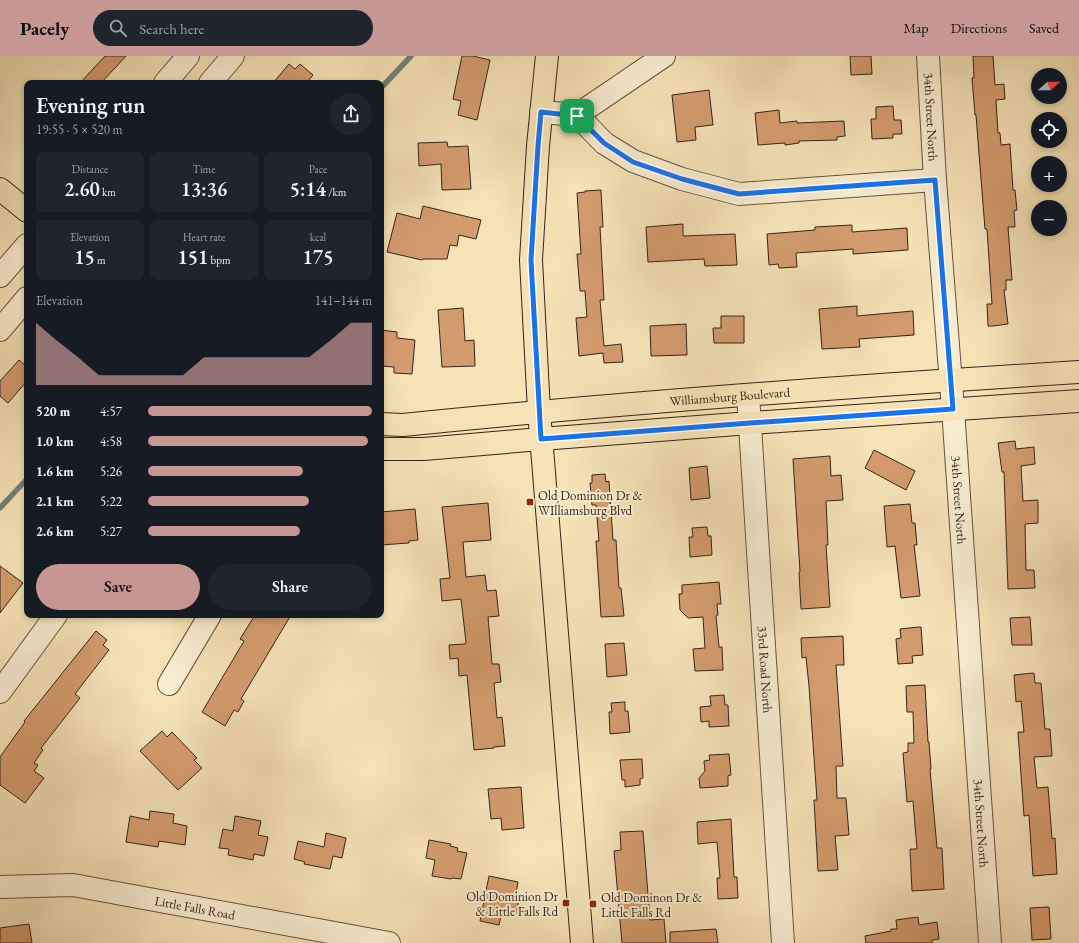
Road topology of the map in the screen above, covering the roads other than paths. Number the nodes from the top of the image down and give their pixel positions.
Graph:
1 (188, 56) edge
2 (233, 56) edge
3 (547, 56) edge
4 (664, 56) edge
5 (928, 56) edge
6 (168, 80) edge
7 (213, 80) edge
8 (541, 112) junction
9 (577, 116) junction
10 (935, 180) junction
11 (0, 189) edge
12 (24, 209) edge
13 (24, 248) edge
14 (0, 276) edge
15 (24, 302) edge
16 (0, 330) edge
17 (1079, 372) edge
18 (951, 380) junction
19 (748, 395) junction
20 (1079, 400) edge
21 (953, 409) junction
22 (539, 411) junction
23 (750, 423) junction
24 (384, 424) edge
25 (541, 439) junction
26 (384, 449) edge
27 (54, 618) edge
28 (208, 618) edge
29 (169, 684) dead end
30 (0, 692) edge
31 (0, 887) edge
32 (389, 943) edge
33 (582, 943) edge
34 (783, 943) edge
35 (990, 943) edge

1 - 6 street
2 - 7 street
3 - 8 main road
4 - 9 street
5 - 10 street, 34th Street North
8 - 9 street
8 - 22 main road
9 - 10 street
10 - 18 street, 34th Street North
11 - 12 main road
13 - 14 street
15 - 16 street
17 - 18 main road, Williamsburg Boulevard
18 - 19 main road, Williamsburg Boulevard
18 - 21 street, 34th Street North
19 - 22 main road, Williamsburg Boulevard
19 - 23 street, 33rd Road North
20 - 21 main road
21 - 23 main road
21 - 35 street, 34th Street North
22 - 24 main road, Williamsburg Boulevard
22 - 25 main road
23 - 25 main road
23 - 34 street, 33rd Road North
25 - 26 main road
25 - 33 main road
27 - 30 street
28 - 29 street
31 - 32 street, Little Falls Road

